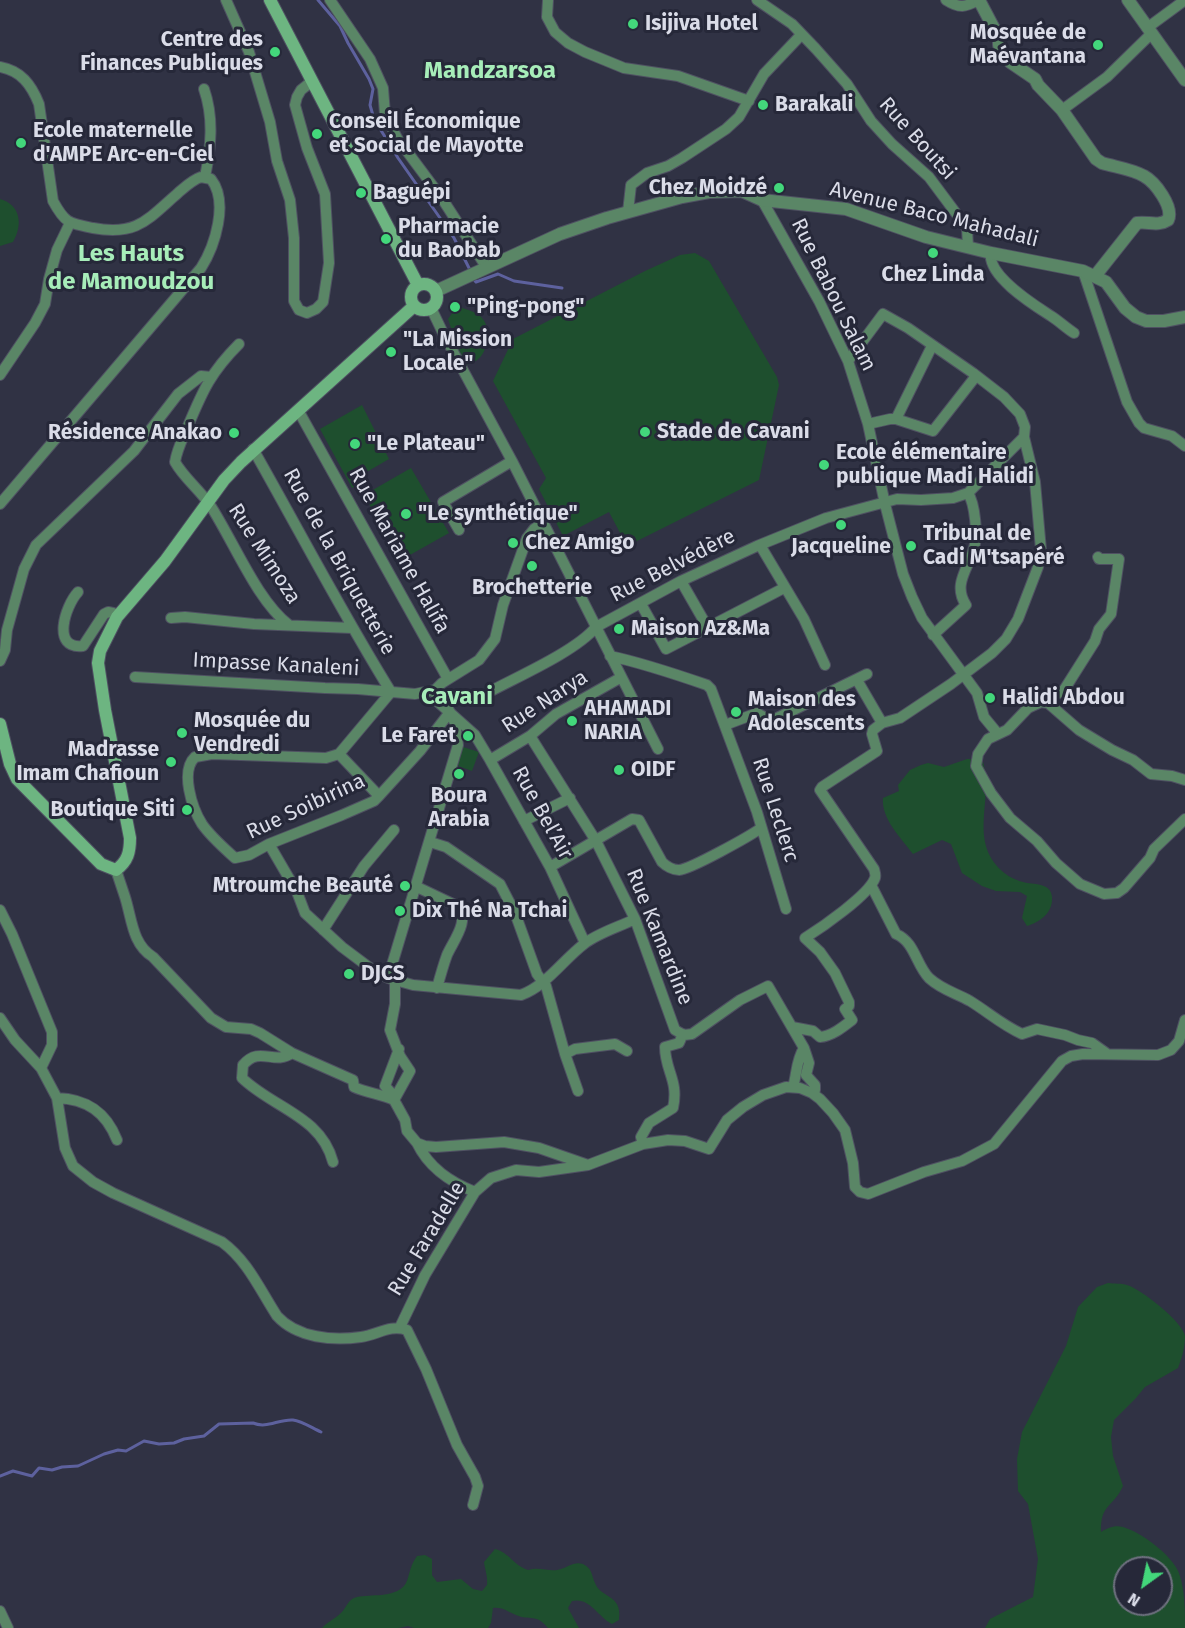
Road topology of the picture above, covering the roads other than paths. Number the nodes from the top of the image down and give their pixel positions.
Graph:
1 (226, 0) edge
2 (270, 0) edge
3 (330, 0) edge
4 (548, 0) edge
5 (757, 0) edge
6 (946, 0) edge
7 (979, 0) edge
8 (1128, 0) edge
9 (1185, 0) edge
10 (1149, 31) junction
11 (801, 35) junction
12 (0, 67) edge
13 (1185, 80) edge
14 (311, 82) junction
15 (204, 89) dead end
16 (748, 100) junction
17 (1062, 110) junction
18 (205, 177) junction
19 (762, 200) junction
20 (628, 212) junction
21 (69, 223) junction
22 (968, 247) junction
23 (991, 253) junction
24 (487, 268) junction
25 (1083, 271) junction
26 (1095, 276) junction
27 (418, 285) junction
28 (436, 291) junction
29 (414, 306) junction
30 (431, 308) junction
31 (1185, 317) edge
32 (1074, 333) dead end
33 (239, 344) dead end
34 (932, 346) junction
35 (849, 361) junction
36 (0, 375) edge
37 (976, 376) junction
38 (210, 377) junction
39 (298, 410) junction
40 (896, 419) junction
41 (868, 424) junction
42 (1024, 437) junction
43 (1185, 446) edge
44 (253, 449) junction
45 (512, 461) junction
46 (968, 493) junction
47 (208, 503) junction
48 (0, 504) edge
49 (885, 504) junction
50 (543, 523) junction
51 (459, 530) dead end
52 (760, 545) junction
53 (1098, 556) dead end
54 (681, 581) junction
55 (784, 588) junction
56 (78, 592) dead end
57 (641, 604) junction
58 (117, 617) junction
59 (171, 618) dead end
60 (289, 625) junction
61 (596, 627) junction
62 (352, 628) junction
63 (708, 628) junction
64 (933, 635) junction
65 (666, 650) junction
66 (610, 656) junction
67 (0, 661) edge
68 (825, 665) dead end
69 (670, 672) junction
70 (964, 675) junction
71 (135, 676) dead end
72 (620, 678) junction
73 (448, 679) junction
74 (491, 691) dead end
75 (391, 692) junction
76 (437, 694) junction
77 (1048, 703) junction
78 (450, 712) junction
79 (882, 723) junction
80 (0, 724) edge
81 (725, 725) junction
82 (998, 734) junction
83 (530, 736) junction
84 (658, 749) dead end
85 (339, 754) junction
86 (490, 760) junction
87 (1185, 780) edge
88 (379, 796) junction
89 (570, 798) junction
90 (1185, 819) edge
91 (524, 821) junction
92 (761, 828) junction
93 (394, 830) dead end
94 (596, 841) junction
95 (430, 842) junction
96 (269, 844) junction
97 (550, 867) junction
98 (116, 870) junction
99 (870, 885) junction
100 (415, 886) junction
101 (786, 909) dead end
102 (0, 910) edge
103 (635, 919) junction
104 (322, 930) junction
105 (585, 943) junction
106 (391, 979) junction
107 (543, 982) junction
108 (437, 988) junction
109 (0, 1018) edge
110 (1185, 1020) edge
111 (792, 1027) junction
112 (682, 1034) junction
113 (804, 1048) junction
114 (399, 1049) junction
115 (627, 1051) dead end
116 (292, 1053) junction
117 (1106, 1053) junction
118 (565, 1054) junction
119 (41, 1068) junction
120 (793, 1087) junction
121 (578, 1091) dead end
122 (812, 1093) junction
123 (57, 1098) junction
124 (394, 1099) junction
125 (117, 1140) dead end
126 (417, 1143) junction
127 (643, 1144) junction
128 (333, 1162) dead end
129 (588, 1165) junction
130 (475, 1192) junction
131 (400, 1327) junction
132 (473, 1505) dead end
133 (0, 1611) edge
134 (8, 1628) edge

1 - 14 street
2 - 14 main road
3 - 24 street
4 - 16 street
5 - 11 street, Rue Boutsi
6 - 7 street
7 - 17 street
8 - 10 street
9 - 10 street
10 - 13 street
10 - 17 street
11 - 16 street
11 - 22 street, Rue Boutsi
12 - 21 street
14 - 27 main road
15 - 18 street
16 - 20 street
17 - 26 street
18 - 21 street
18 - 48 street
19 - 20 street, Avenue Baco Mahadali
19 - 22 street, Avenue Baco Mahadali
19 - 35 street, Rue Babou Salam
20 - 24 street, Avenue Baco Mahadali
21 - 36 street
22 - 23 street, Avenue Baco Mahadali
23 - 25 street, Avenue Baco Mahadali
23 - 32 street
24 - 28 street, Avenue Baco Mahadali
25 - 26 street, Avenue Baco Mahadali
25 - 43 street
26 - 31 street
27 - 28 main road
27 - 29 main road
28 - 30 main road
29 - 30 main road
29 - 39 main road
30 - 45 street
33 - 38 street
34 - 35 street
34 - 37 street
34 - 40 street
35 - 41 street, Rue Babou Salam
37 - 40 street
37 - 42 street
38 - 47 street, Rue Mimoza
38 - 67 street
39 - 44 main road
39 - 73 street, Rue Mariame Halifa
40 - 41 street
41 - 49 street, Rue Babou Salam
42 - 46 street
42 - 70 street
44 - 47 main road
44 - 62 street, Rue de la Briquetterie
45 - 50 street
45 - 51 street
46 - 49 street, Rue Belvédère
46 - 64 street
47 - 58 main road
47 - 60 street, Rue Mimoza
49 - 52 street, Rue Belvédère
49 - 64 street, Rue Babou Salam
50 - 61 street
50 - 73 street
52 - 54 street, Rue Belvédère
52 - 55 street
53 - 77 street
54 - 57 street, Rue Belvédère
54 - 63 street
55 - 63 street
55 - 68 street
56 - 58 street
57 - 61 street, Rue Belvédère
57 - 65 street
58 - 98 main road
59 - 60 street
60 - 62 street
61 - 66 street
61 - 74 street, Rue Belvédère
62 - 75 street, Rue de la Briquetterie
63 - 65 street
64 - 70 street, Rue Babou Salam
65 - 69 street
66 - 69 street, Rue Leclerc
66 - 72 street
69 - 81 street, Rue Leclerc
70 - 79 street
70 - 82 street, Rue Babou Salam
71 - 75 street, Impasse Kanaleni
72 - 83 street, Rue Narya
72 - 84 street
73 - 76 street
75 - 76 street, Impasse Kanaleni
75 - 85 street, Rue Soibirina
76 - 78 street, Rue Bel’Air
77 - 82 street
77 - 87 street
78 - 86 street, Rue Bel’Air
78 - 88 street, Rue Soibirina
78 - 95 street
79 - 81 street
79 - 99 street
80 - 98 main road
81 - 92 street, Rue Leclerc
82 - 90 street
83 - 86 street, Rue Narya
83 - 89 street, Rue Kamardine
85 - 88 street
85 - 96 street, Rue Soibirina
86 - 91 street, Rue Bel’Air
88 - 96 street, Rue Soibirina
89 - 91 street
89 - 94 street, Rue Kamardine
91 - 97 street, Rue Bel’Air
92 - 94 street
92 - 101 street, Rue Leclerc
93 - 104 street
94 - 97 street
94 - 103 street, Rue Kamardine
95 - 100 street
95 - 107 street
96 - 104 street
97 - 105 street, Rue Bel’Air
98 - 116 street
99 - 111 street
99 - 117 street
100 - 106 street
100 - 108 street
102 - 119 street
103 - 105 street
103 - 112 street, Rue Kamardine
104 - 106 street
105 - 107 street
106 - 108 street
106 - 114 street
107 - 108 street
107 - 118 street
109 - 119 street
110 - 117 street
111 - 112 street, Rue Kamardine
111 - 113 street
112 - 127 street
113 - 120 street
113 - 122 street
114 - 124 street
114 - 124 street
115 - 118 street
116 - 124 street
116 - 128 street
117 - 122 street
118 - 121 street
119 - 123 street
120 - 122 street
120 - 127 street, Rue Faradelle
123 - 125 street
123 - 131 street
124 - 126 street
126 - 129 street
126 - 130 street
127 - 129 street, Rue Faradelle
129 - 130 street, Rue Faradelle
130 - 131 street, Rue Faradelle
131 - 132 street
133 - 134 street

